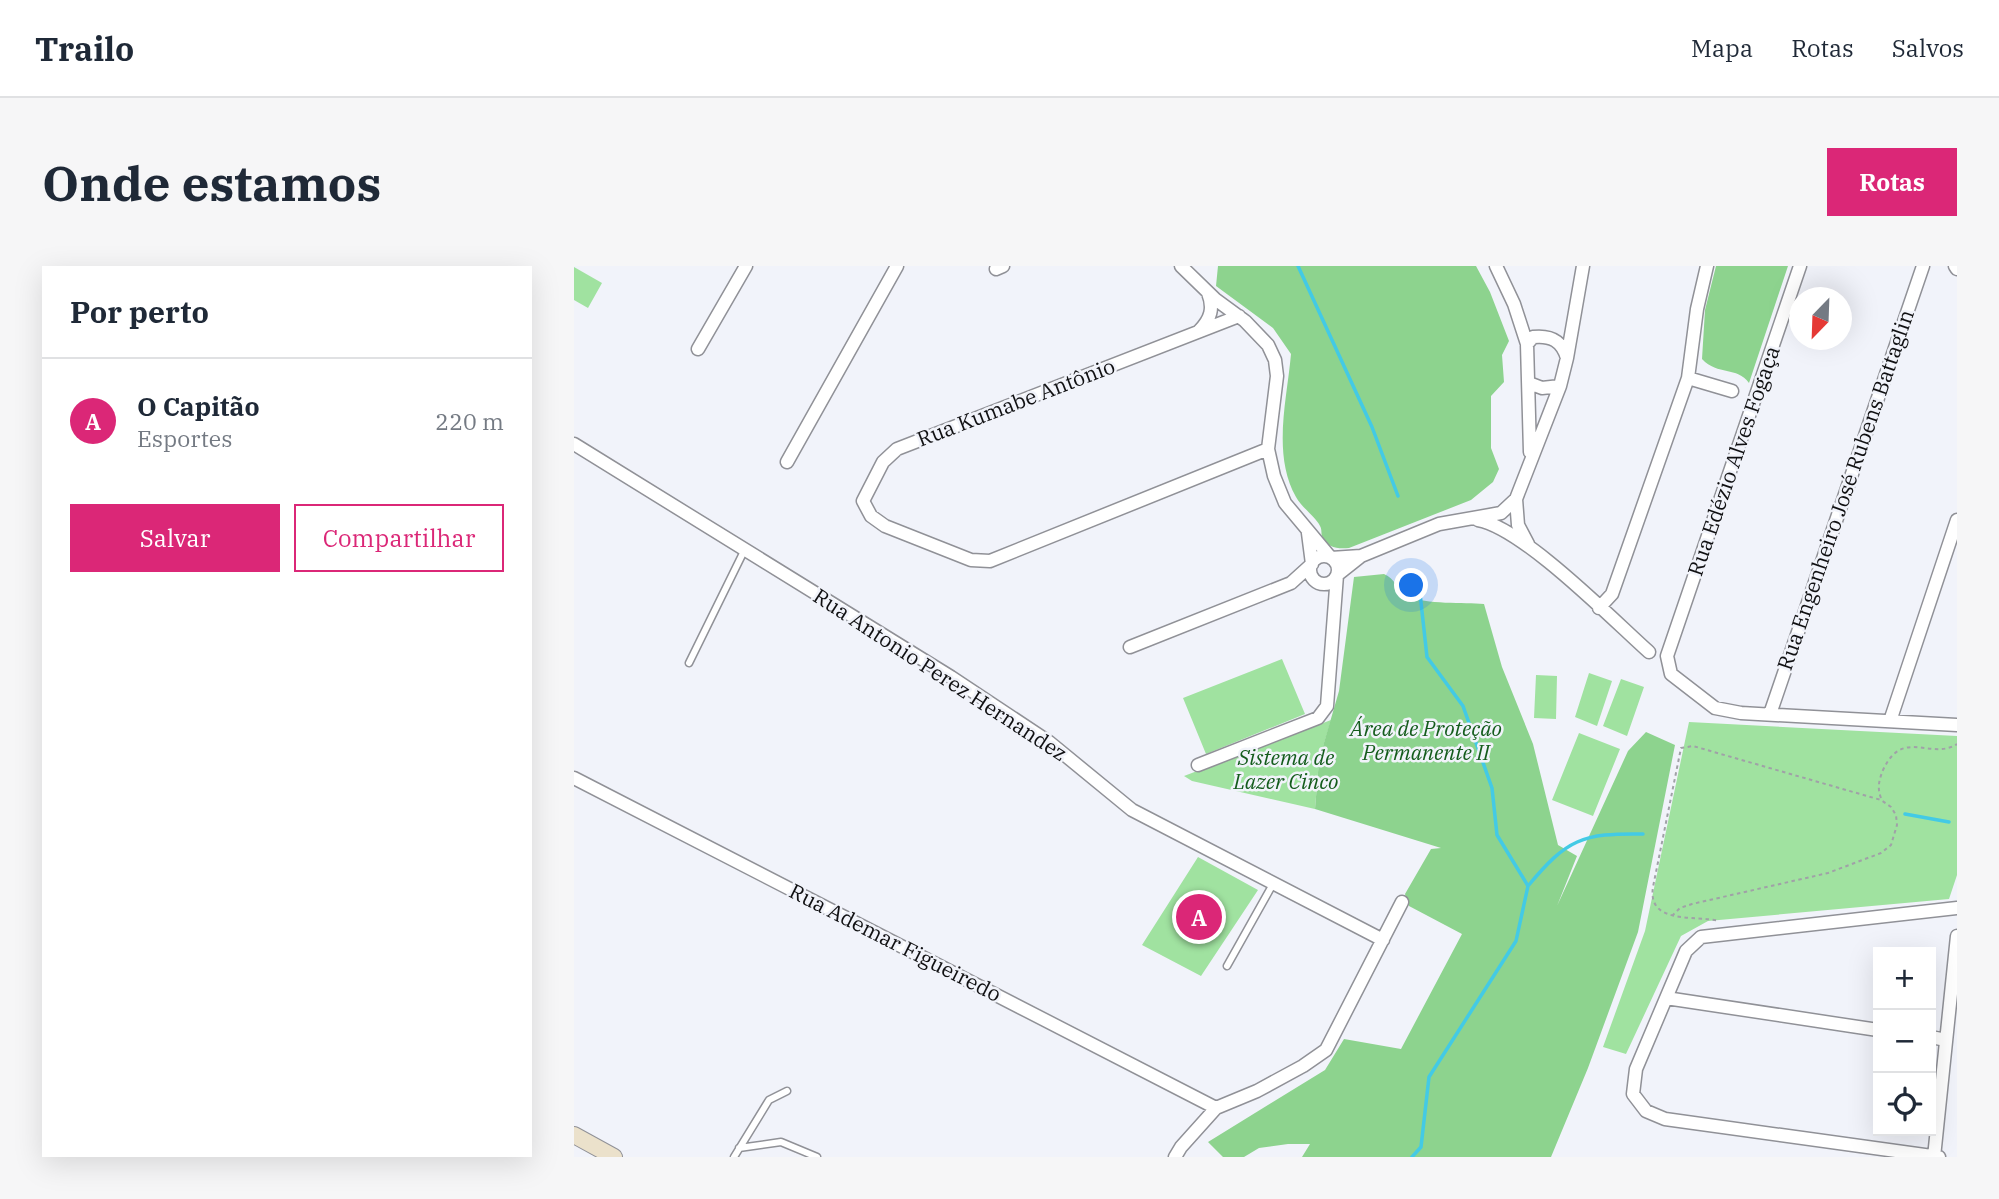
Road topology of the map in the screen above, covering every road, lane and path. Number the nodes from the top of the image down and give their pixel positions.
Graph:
1 (746, 266) edge
2 (897, 266) edge
3 (1181, 266) edge
4 (1496, 266) edge
5 (1583, 266) edge
6 (1707, 266) edge
7 (1800, 266) edge
8 (1923, 266) edge
9 (1209, 293) junction
10 (1238, 316) junction
11 (1199, 332) junction
12 (1527, 344) junction
13 (698, 349) dead end
14 (1567, 358) junction
15 (1688, 378) junction
16 (1529, 383) junction
17 (1560, 386) junction
18 (1732, 391) dead end
19 (574, 444) edge
20 (1268, 449) junction
21 (1531, 456) junction
22 (787, 462) dead end
23 (1516, 499) junction
24 (1501, 513) junction
25 (1470, 519) junction
26 (1957, 520) edge
27 (1500, 528) junction
28 (1308, 533) junction
29 (745, 549) junction
30 (1532, 549) junction
31 (1361, 556) junction
32 (1331, 558) junction
33 (1312, 564) junction
34 (1337, 575) junction
35 (1291, 583) junction
36 (1320, 583) junction
37 (1599, 608) junction
38 (1334, 610) junction
39 (1130, 647) dead end
40 (1649, 652) dead end
41 (689, 663) dead end
42 (1770, 714) junction
43 (1890, 721) junction
44 (1957, 725) edge
45 (1957, 744) edge
46 (1198, 765) dead end
47 (574, 778) edge
48 (1881, 800) junction
49 (1273, 884) junction
50 (1402, 902) dead end
51 (1957, 908) edge
52 (1672, 916) junction
53 (1721, 922) dead end
54 (1957, 936) edge
55 (1383, 940) junction
56 (1227, 966) dead end
57 (1666, 998) junction
58 (1873, 1029) edge
59 (1936, 1038) edge
60 (1946, 1040) junction
61 (787, 1091) dead end
62 (1216, 1108) junction
63 (574, 1135) edge
64 (739, 1148) junction
65 (614, 1157) edge
66 (734, 1157) edge
67 (817, 1157) edge
68 (1175, 1157) edge
69 (1936, 1157) edge

1 - 13 street
2 - 22 street
3 - 9 street
4 - 12 street
5 - 14 street
6 - 15 street
7 - 42 street, Rua Edézio Alves Fogaça
8 - 42 street, Rua Engenheiro José Rubens Battaglin
9 - 10 street
9 - 11 street
10 - 11 street, Rua Kumabe Antônio
10 - 20 street
11 - 20 street, Rua Kumabe Antônio
12 - 14 street
12 - 16 street
14 - 17 street
15 - 18 street
15 - 37 street
16 - 17 street
16 - 21 street
17 - 21 street
19 - 29 street, Rua Antonio Perez Hernandez
20 - 28 street
21 - 23 street
23 - 24 street
23 - 30 street
24 - 25 street
24 - 27 street
25 - 27 street
25 - 31 street
26 - 43 street
27 - 30 street
28 - 32 street
28 - 33 street
29 - 41 lane
29 - 49 street, Rua Antonio Perez Hernandez
30 - 37 street
31 - 32 street
31 - 34 street
32 - 33 street
32 - 34 street
33 - 35 street
33 - 36 street
34 - 36 street
34 - 38 street
35 - 36 street
35 - 39 street
36 - 38 street
37 - 40 street
38 - 46 street
42 - 43 street
43 - 44 street
45 - 48 path
47 - 62 street, Rua Ademar Figueiredo
48 - 52 path
48 - 52 path
49 - 55 street, Rua Antonio Perez Hernandez
49 - 56 lane
50 - 55 street
51 - 57 street
52 - 53 path
54 - 60 street
55 - 62 street
57 - 58 street
57 - 69 street
59 - 60 street
60 - 69 street
61 - 64 lane
62 - 68 street
63 - 65 main road
64 - 66 lane
64 - 67 lane

